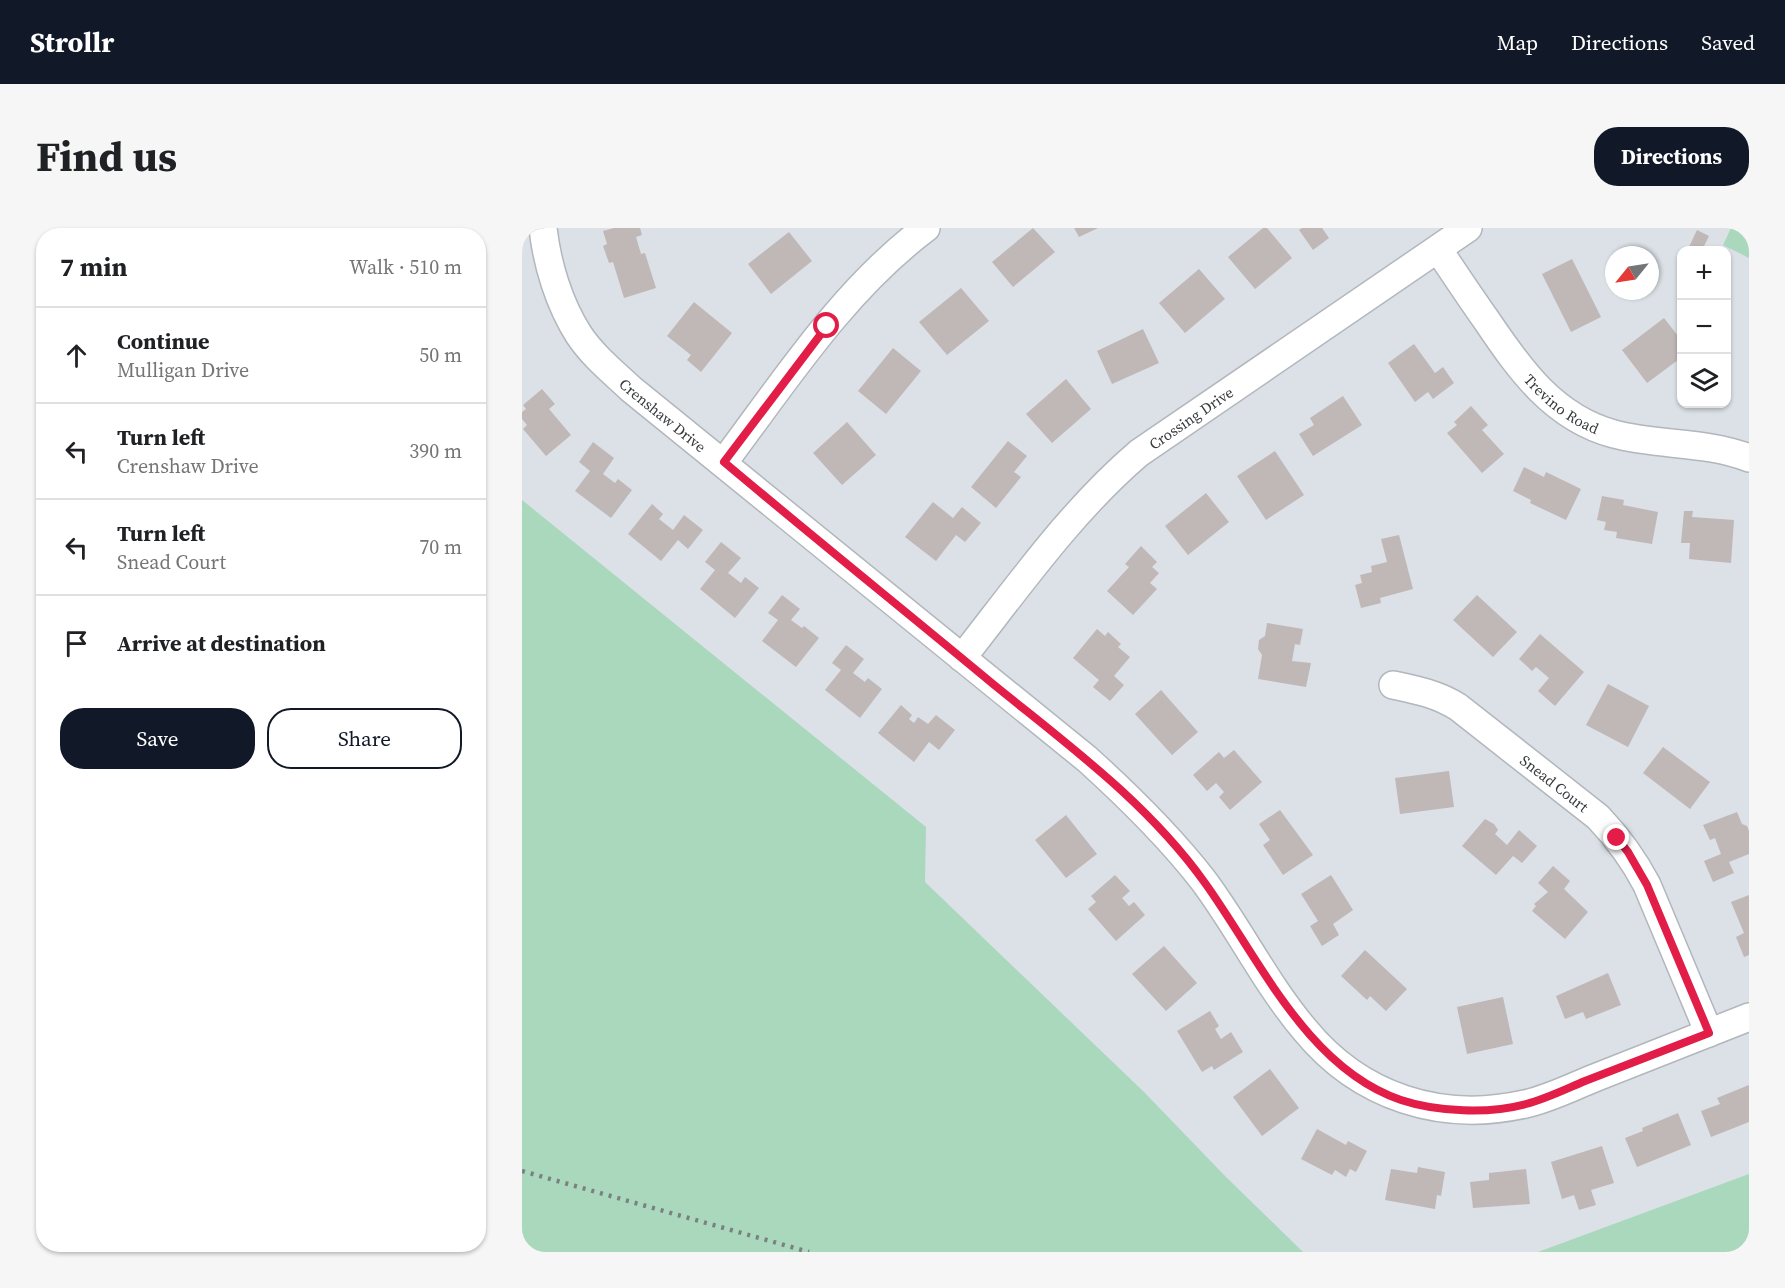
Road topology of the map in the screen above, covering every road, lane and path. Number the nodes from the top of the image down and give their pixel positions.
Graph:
1 (543, 228) edge
2 (926, 228) edge
3 (1468, 228) edge
4 (1438, 249) junction
5 (1749, 458) edge
6 (724, 462) junction
7 (962, 658) junction
8 (1393, 686) dead end
9 (1749, 1017) edge
10 (1709, 1033) junction

1 - 6 street, Crenshaw Drive
2 - 6 street
3 - 4 street, Crossing Drive
4 - 5 street, Trevino Road
4 - 7 street, Crossing Drive
6 - 7 street, Crenshaw Drive
7 - 10 street, Crenshaw Drive
8 - 10 street, Snead Court
9 - 10 street, Crenshaw Drive

